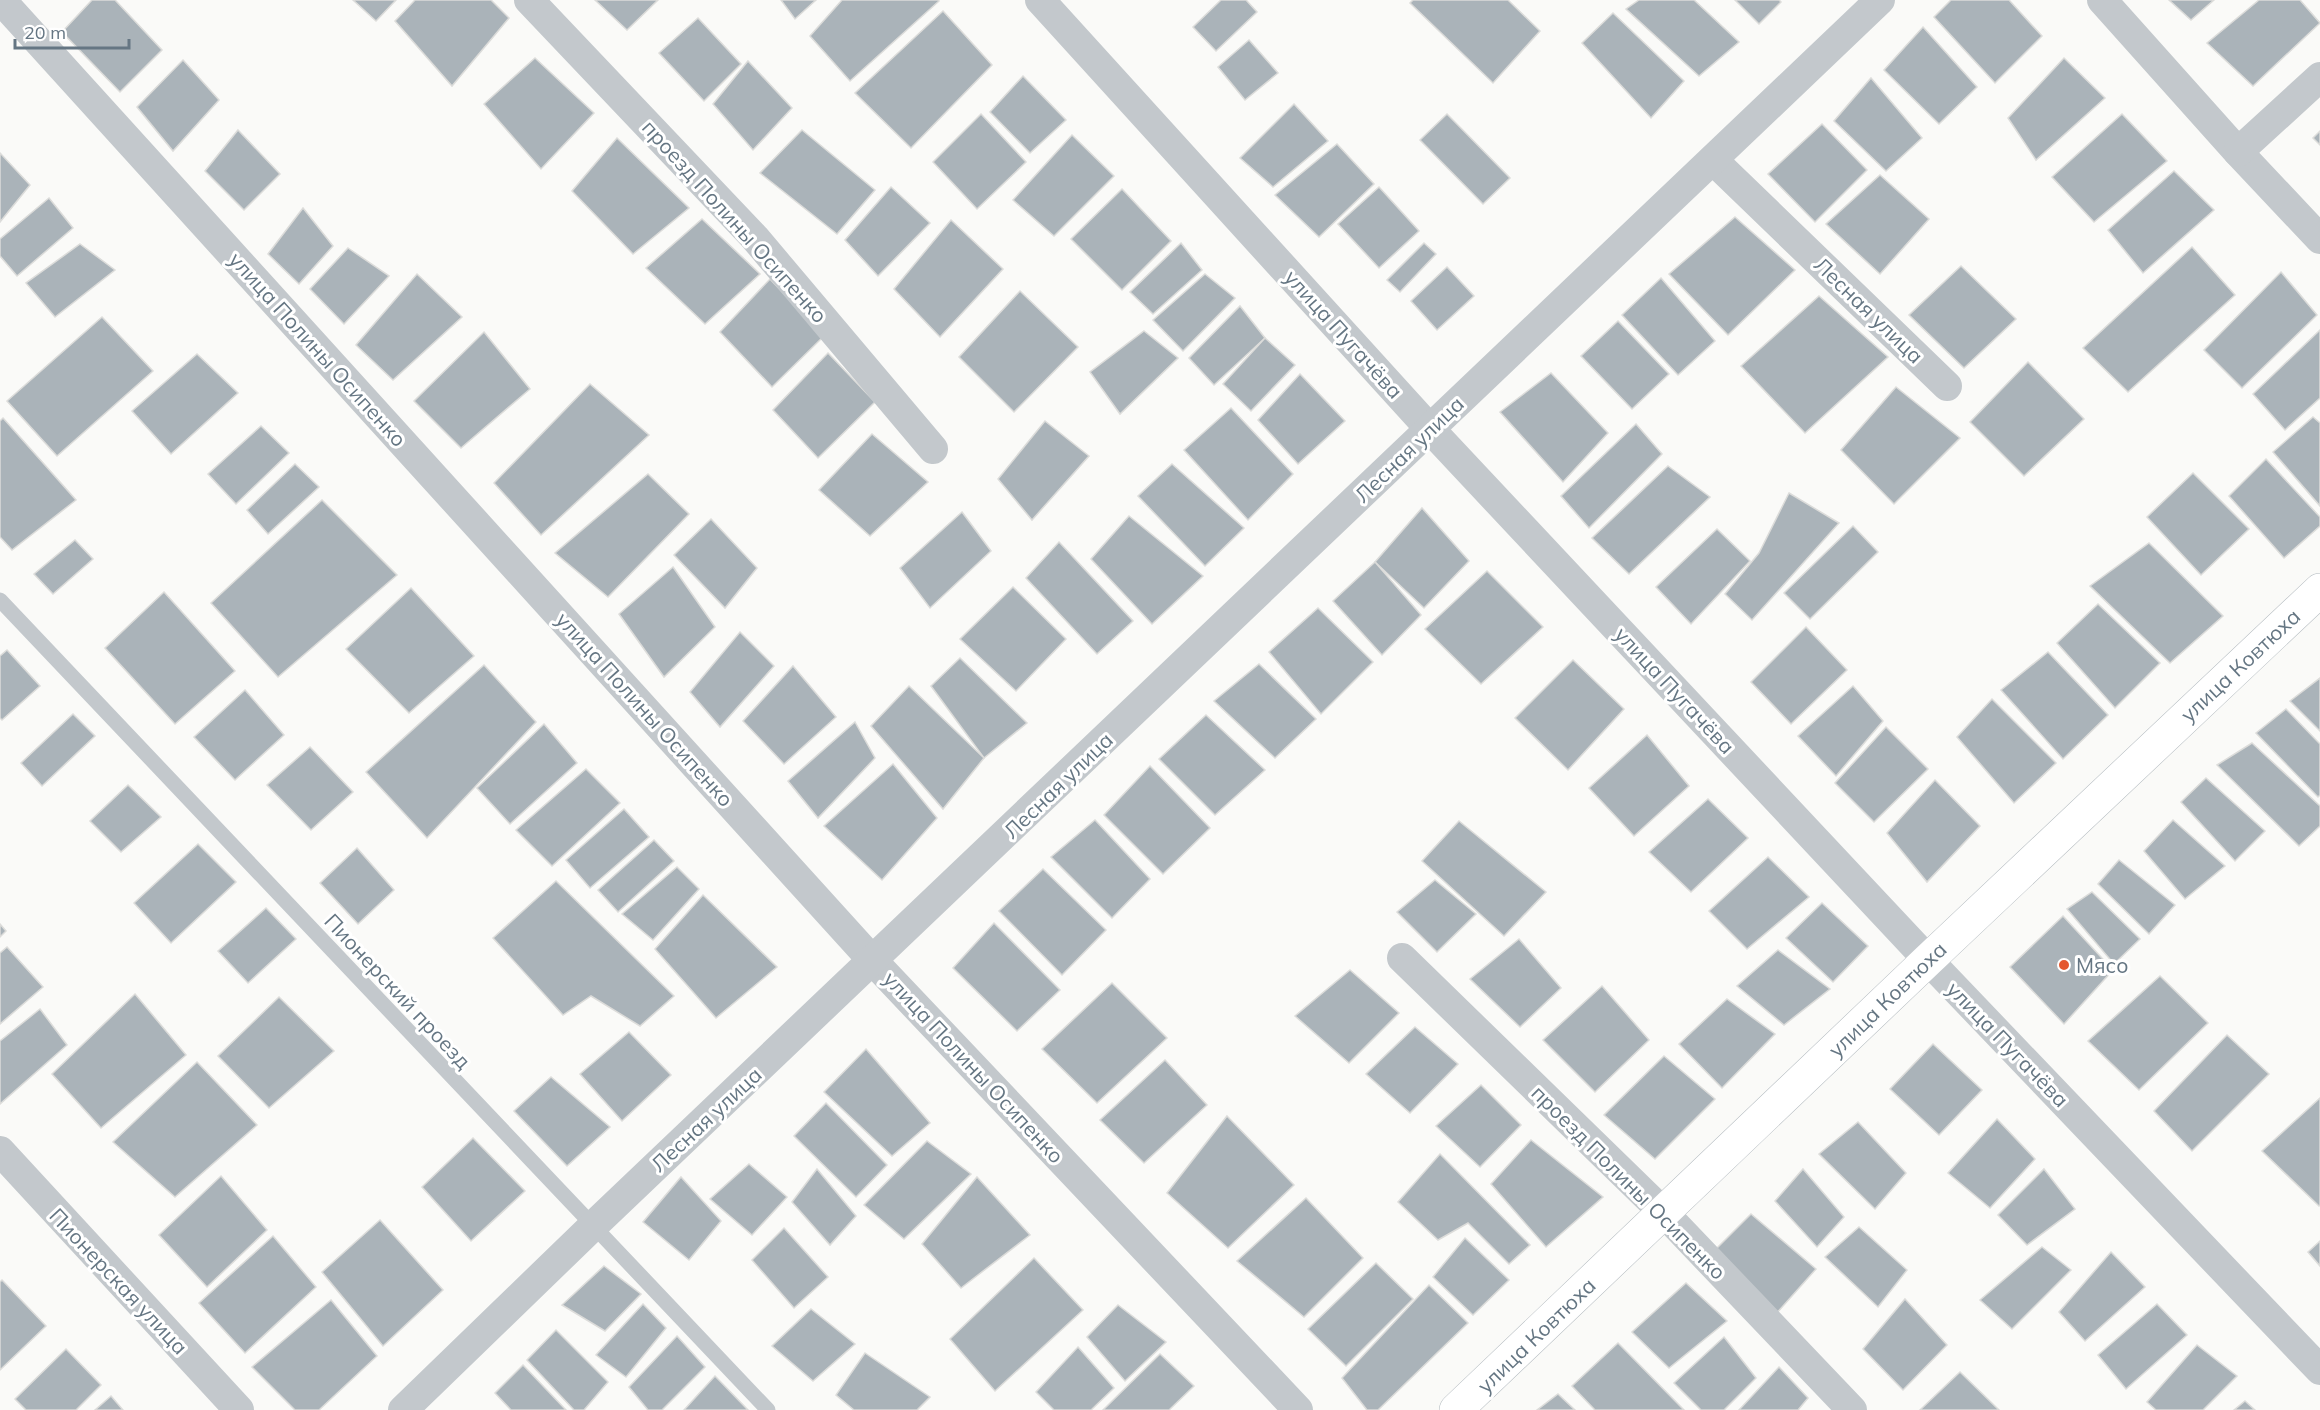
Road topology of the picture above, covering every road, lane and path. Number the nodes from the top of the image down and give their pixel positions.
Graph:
1 (1, 0) edge
2 (529, 0) edge
3 (1040, 0) edge
4 (1880, 0) edge
5 (2102, 0) edge
6 (2320, 77) edge
7 (2238, 152) junction
8 (1713, 160) junction
9 (2320, 239) edge
10 (1947, 386) dead end
11 (1430, 429) junction
12 (933, 449) dead end
13 (2320, 590) edge
14 (0, 600) edge
15 (1402, 958) dead end
16 (1928, 960) junction
17 (873, 961) junction
18 (0, 1151) edge
19 (1664, 1213) junction
20 (593, 1226) junction
21 (2320, 1370) edge
22 (239, 1410) edge
23 (404, 1410) edge
24 (768, 1410) edge
25 (1298, 1410) edge
26 (1456, 1410) edge
27 (1852, 1410) edge

1 - 17 street, улица Полины Осипенко
2 - 12 street, проезд Полины Осипенко
3 - 11 street, улица Пугачёва
4 - 8 street, Лесная улица
5 - 7 street
6 - 7 street
7 - 9 street
8 - 10 street, Лесная улица
8 - 11 street, Лесная улица
11 - 16 street, улица Пугачёва
11 - 17 street, Лесная улица
13 - 16 street, улица Ковтюха
14 - 20 lane, Пионерский проезд
15 - 19 street, проезд Полины Осипенко
16 - 19 street, улица Ковтюха
16 - 21 street, улица Пугачёва
17 - 20 street, Лесная улица
17 - 25 street, улица Полины Осипенко
18 - 22 street, Пионерская улица
19 - 26 street, улица Ковтюха
19 - 27 street, проезд Полины Осипенко
20 - 23 street, Лесная улица
20 - 24 lane, Пионерский проезд

